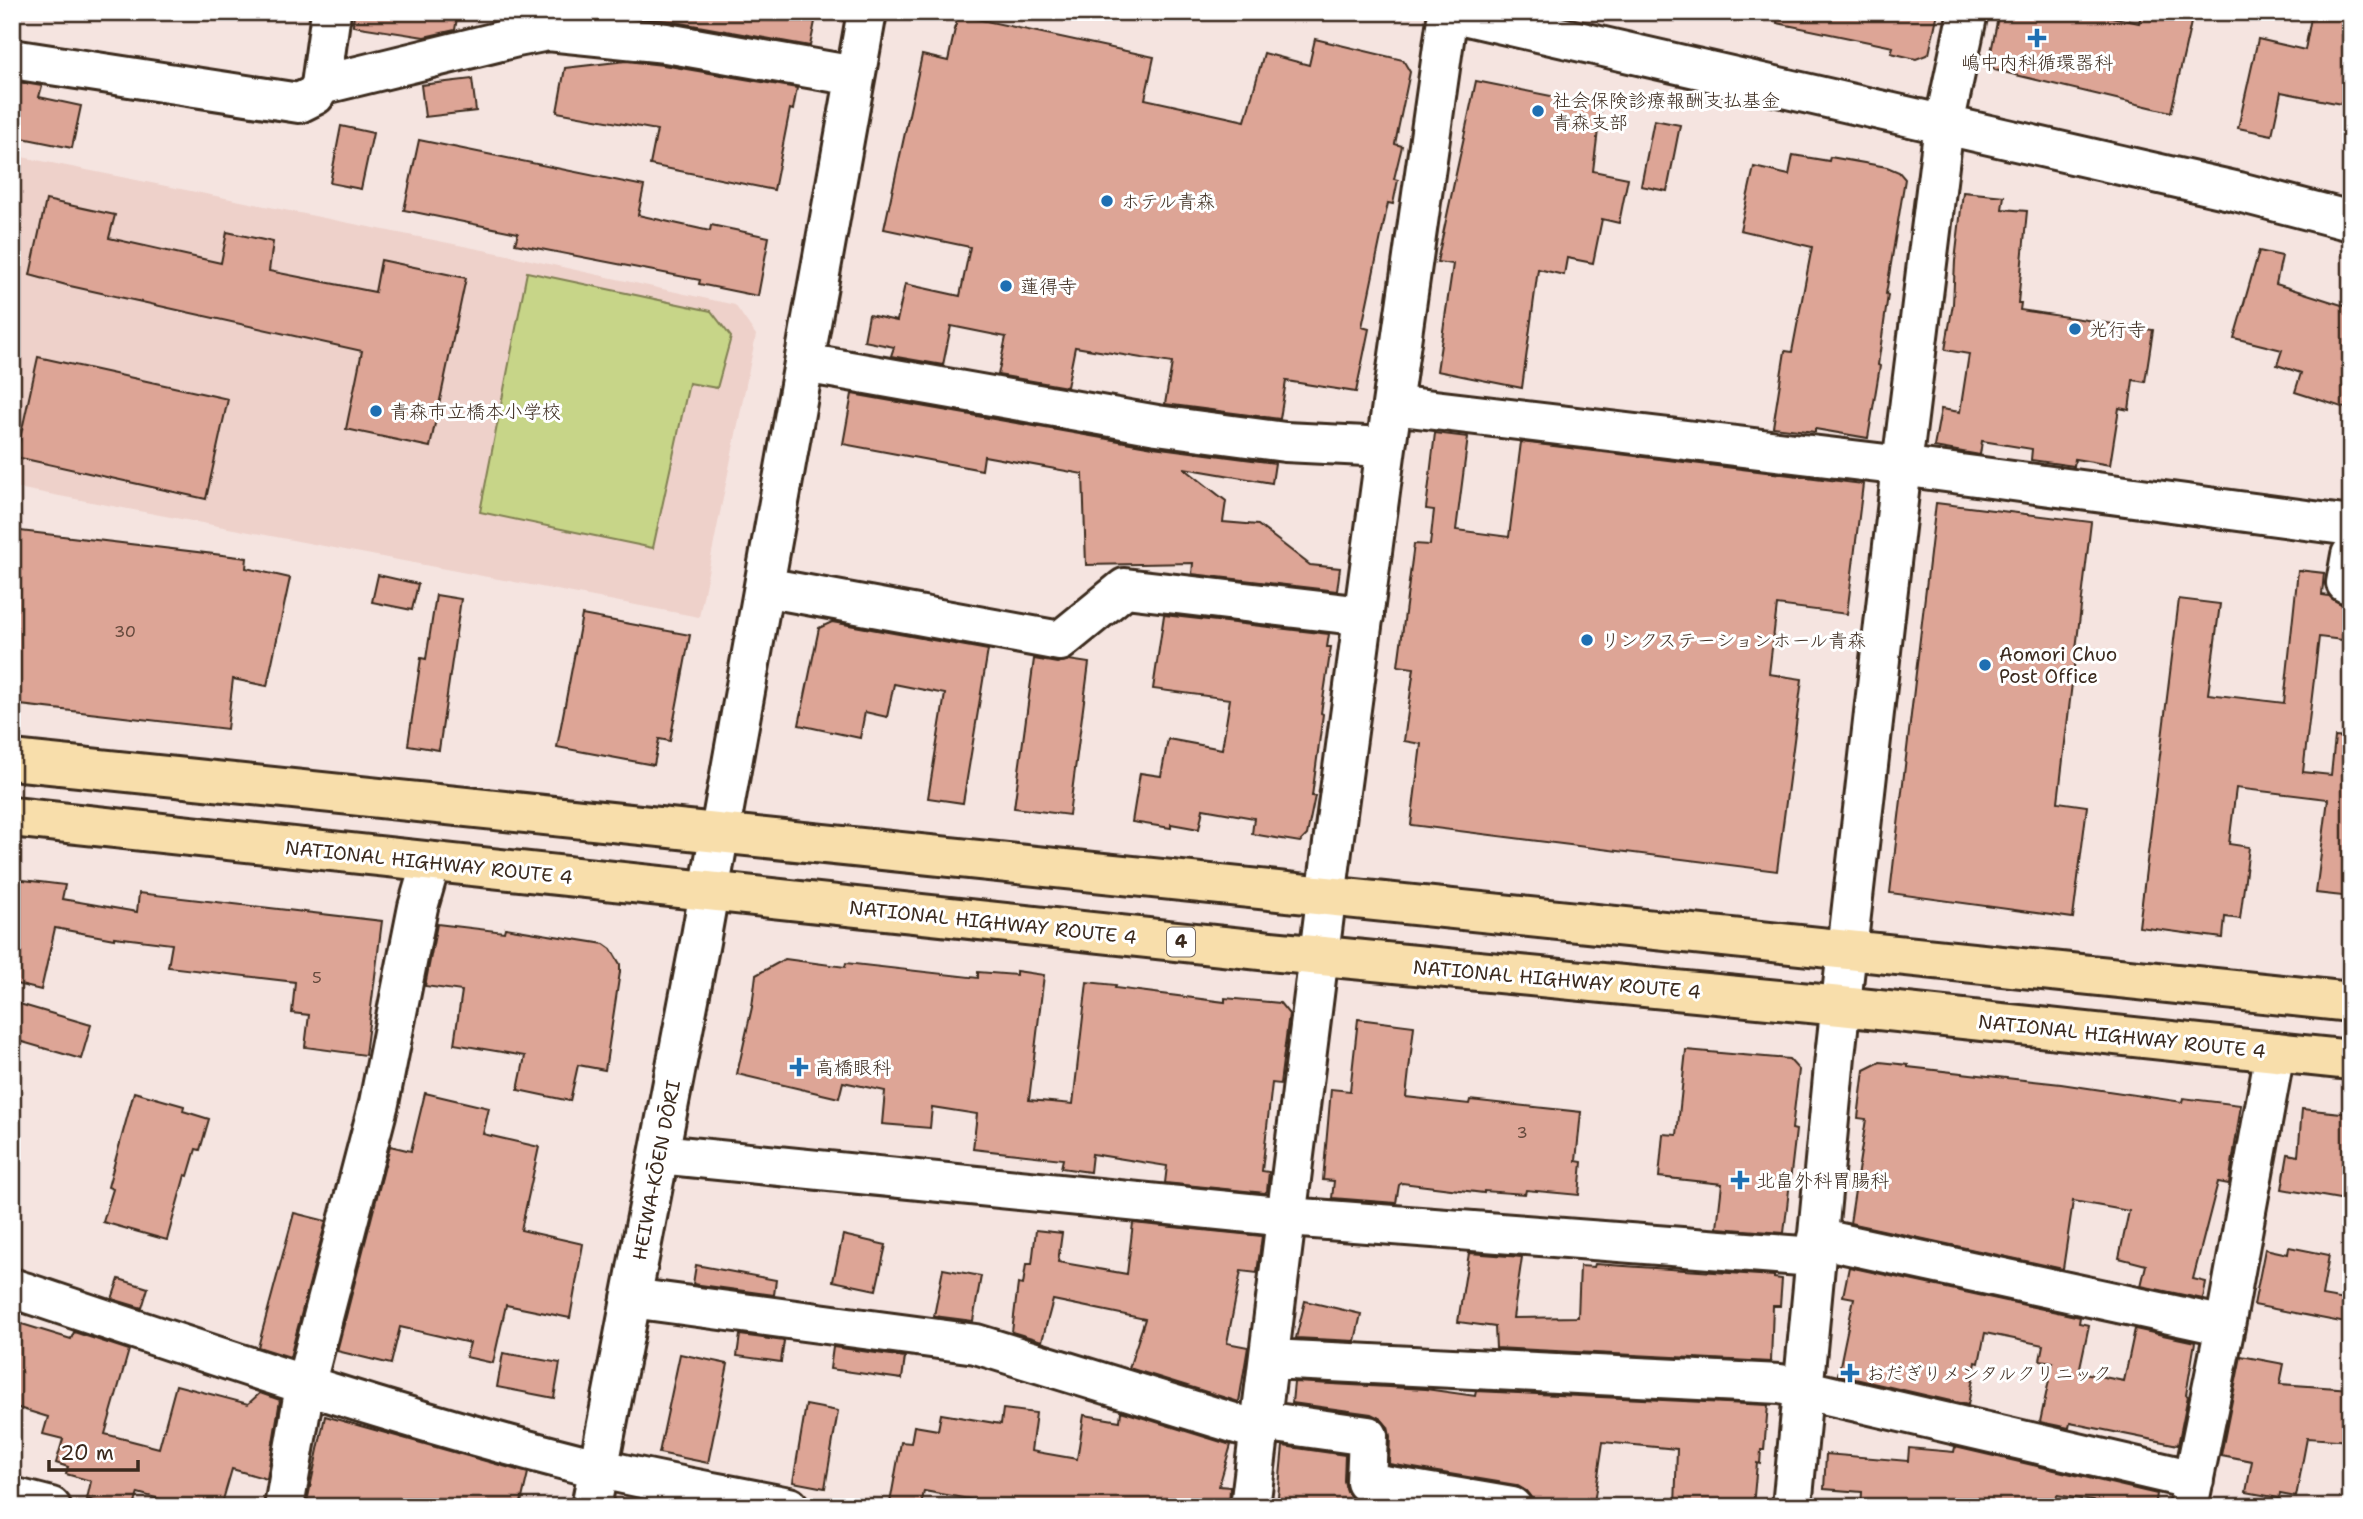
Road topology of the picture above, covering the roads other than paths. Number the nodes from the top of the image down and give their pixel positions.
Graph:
1 (331, 12) edge
2 (867, 12) edge
3 (1449, 12) edge
4 (1968, 12) edge
5 (12, 59) edge
6 (855, 76) junction
7 (321, 85) junction
8 (1944, 125) junction
9 (2351, 220) edge
10 (804, 363) junction
11 (1392, 404) junction
12 (1386, 447) junction
13 (1902, 466) junction
14 (2351, 526) edge
15 (2351, 555) edge
16 (2351, 584) edge
17 (764, 587) junction
18 (1364, 617) junction
19 (12, 760) edge
20 (12, 817) edge
21 (720, 832) junction
22 (431, 862) junction
23 (710, 892) junction
24 (1327, 897) junction
25 (1847, 950) junction
26 (1320, 956) junction
27 (2351, 1002) edge
28 (1841, 1006) junction
29 (2275, 1052) junction
30 (2351, 1060) edge
31 (659, 1154) junction
32 (1288, 1217) junction
33 (1816, 1247) junction
34 (12, 1288) edge
35 (631, 1298) junction
36 (2225, 1326) junction
37 (1270, 1359) junction
38 (305, 1386) junction
39 (1802, 1390) junction
40 (1261, 1426) junction
41 (599, 1468) junction
42 (2191, 1493) edge
43 (12, 1497) edge
44 (51, 1507) edge
45 (284, 1507) edge
46 (591, 1507) edge
47 (789, 1507) edge
48 (1250, 1507) edge
49 (1512, 1507) edge
50 (1792, 1507) edge

1 - 7 street
2 - 6 street, HEIWA-KŌEN DŌRI
3 - 8 street
3 - 11 street
4 - 8 street
5 - 7 street
6 - 7 street
6 - 10 street, HEIWA-KŌEN DŌRI
8 - 9 street
8 - 13 street
10 - 12 street
10 - 17 street, HEIWA-KŌEN DŌRI
11 - 12 street
11 - 13 street
12 - 18 street
13 - 14 street
13 - 25 street
15 - 16 street
17 - 18 street
17 - 21 street, HEIWA-KŌEN DŌRI
18 - 24 street
19 - 21 highway
20 - 22 highway, NATIONAL HIGHWAY ROUTE 4 / 4
21 - 23 street, HEIWA-KŌEN DŌRI
21 - 24 highway
22 - 23 highway, NATIONAL HIGHWAY ROUTE 4 / 4
22 - 38 street
23 - 26 highway, NATIONAL HIGHWAY ROUTE 4 / 4
23 - 31 street, HEIWA-KŌEN DŌRI
24 - 25 highway
24 - 26 street
25 - 27 highway
25 - 28 street
26 - 28 highway, NATIONAL HIGHWAY ROUTE 4 / 4
26 - 32 street
28 - 29 highway, NATIONAL HIGHWAY ROUTE 4 / 4
28 - 33 street
29 - 30 highway, NATIONAL HIGHWAY ROUTE 4 / 4
29 - 36 street
31 - 32 street
31 - 35 street, HEIWA-KŌEN DŌRI
32 - 33 street
32 - 37 street
33 - 36 street
33 - 39 street
34 - 38 street
35 - 40 street
35 - 41 street, HEIWA-KŌEN DŌRI
36 - 42 street
37 - 39 street
37 - 40 street
38 - 41 street
38 - 45 street
39 - 42 street
39 - 50 street
40 - 48 street
40 - 49 street
41 - 46 street, HEIWA-KŌEN DŌRI
41 - 47 street
43 - 44 street

